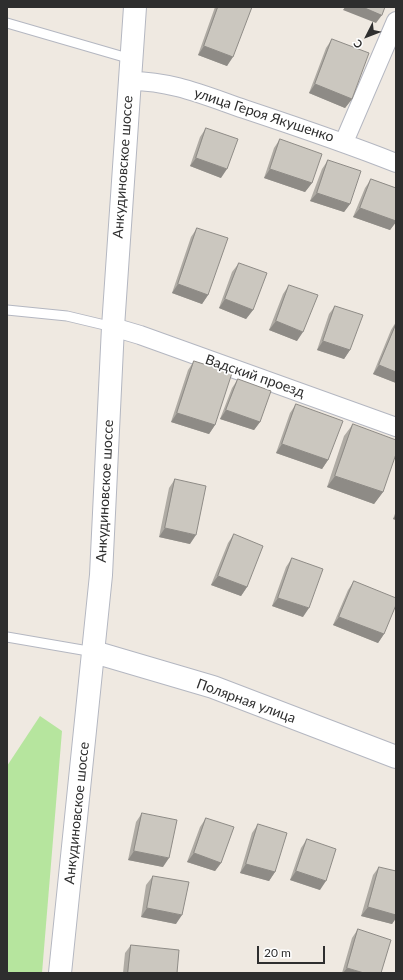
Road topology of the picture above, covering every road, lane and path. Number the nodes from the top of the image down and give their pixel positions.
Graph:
1 (135, 7) edge
2 (396, 21) edge
3 (7, 23) edge
4 (131, 59) junction
5 (129, 81) junction
6 (344, 142) junction
7 (396, 162) edge
8 (7, 310) edge
9 (113, 327) junction
10 (396, 428) edge
11 (7, 637) edge
12 (94, 652) junction
13 (396, 758) edge
14 (60, 973) edge

1 - 4 main road, Анкудиновское шоссе
2 - 6 street
3 - 4 lane
4 - 5 main road, Анкудиновское шоссе
5 - 6 street, улица Героя Якушенко
5 - 9 main road, Анкудиновское шоссе
6 - 7 street, улица Героя Якушенко
8 - 9 lane
9 - 10 street, Вадский проезд
9 - 12 main road, Анкудиновское шоссе
11 - 12 lane
12 - 13 main road, Полярная улица
12 - 14 main road, Анкудиновское шоссе

